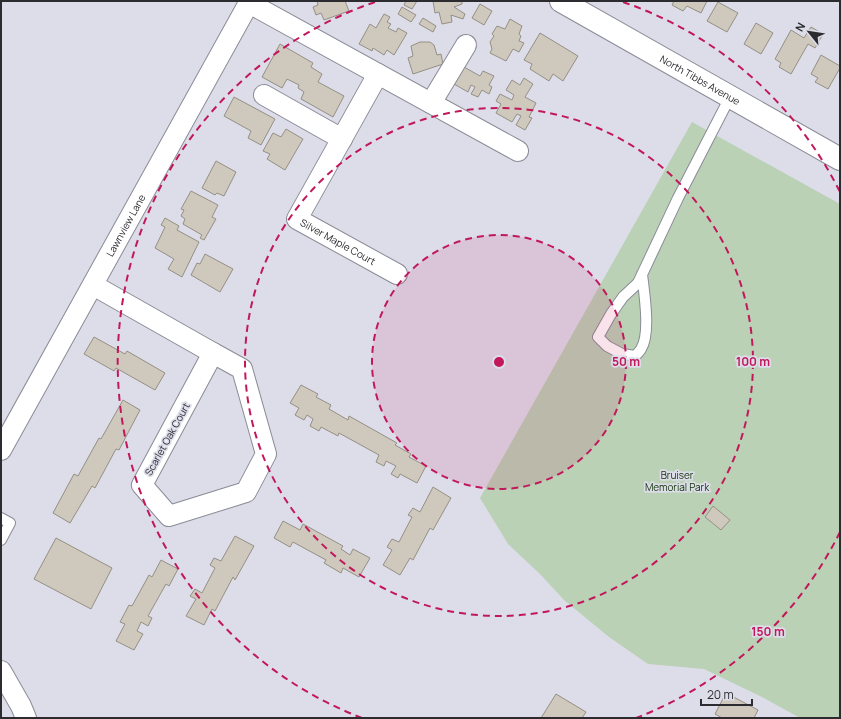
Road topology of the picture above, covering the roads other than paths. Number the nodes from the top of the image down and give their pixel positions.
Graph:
1 (560, 1) edge
2 (249, 2) edge
3 (466, 45) dead end
4 (378, 74) junction
5 (264, 95) dead end
6 (730, 97) junction
7 (431, 103) junction
8 (342, 139) junction
9 (518, 151) dead end
10 (840, 159) edge
11 (397, 274) dead end
12 (642, 274) junction
13 (93, 285) junction
14 (213, 353) junction
15 (1, 450) edge
16 (1, 518) edge
17 (1, 540) edge
18 (1, 672) edge
19 (26, 718) edge

1 - 6 street, North Tibbs Avenue
2 - 4 street
2 - 13 street, Lawnview Lane
3 - 7 street
4 - 7 street
4 - 8 street, Silver Maple Court
5 - 8 street
6 - 10 street, North Tibbs Avenue
6 - 12 lane
7 - 9 street
8 - 11 street, Silver Maple Court
12 - 12 lane
13 - 14 street, Scarlet Oak Court
13 - 15 street, Lawnview Lane
14 - 14 street, Scarlet Oak Court
16 - 17 lane
18 - 19 street

